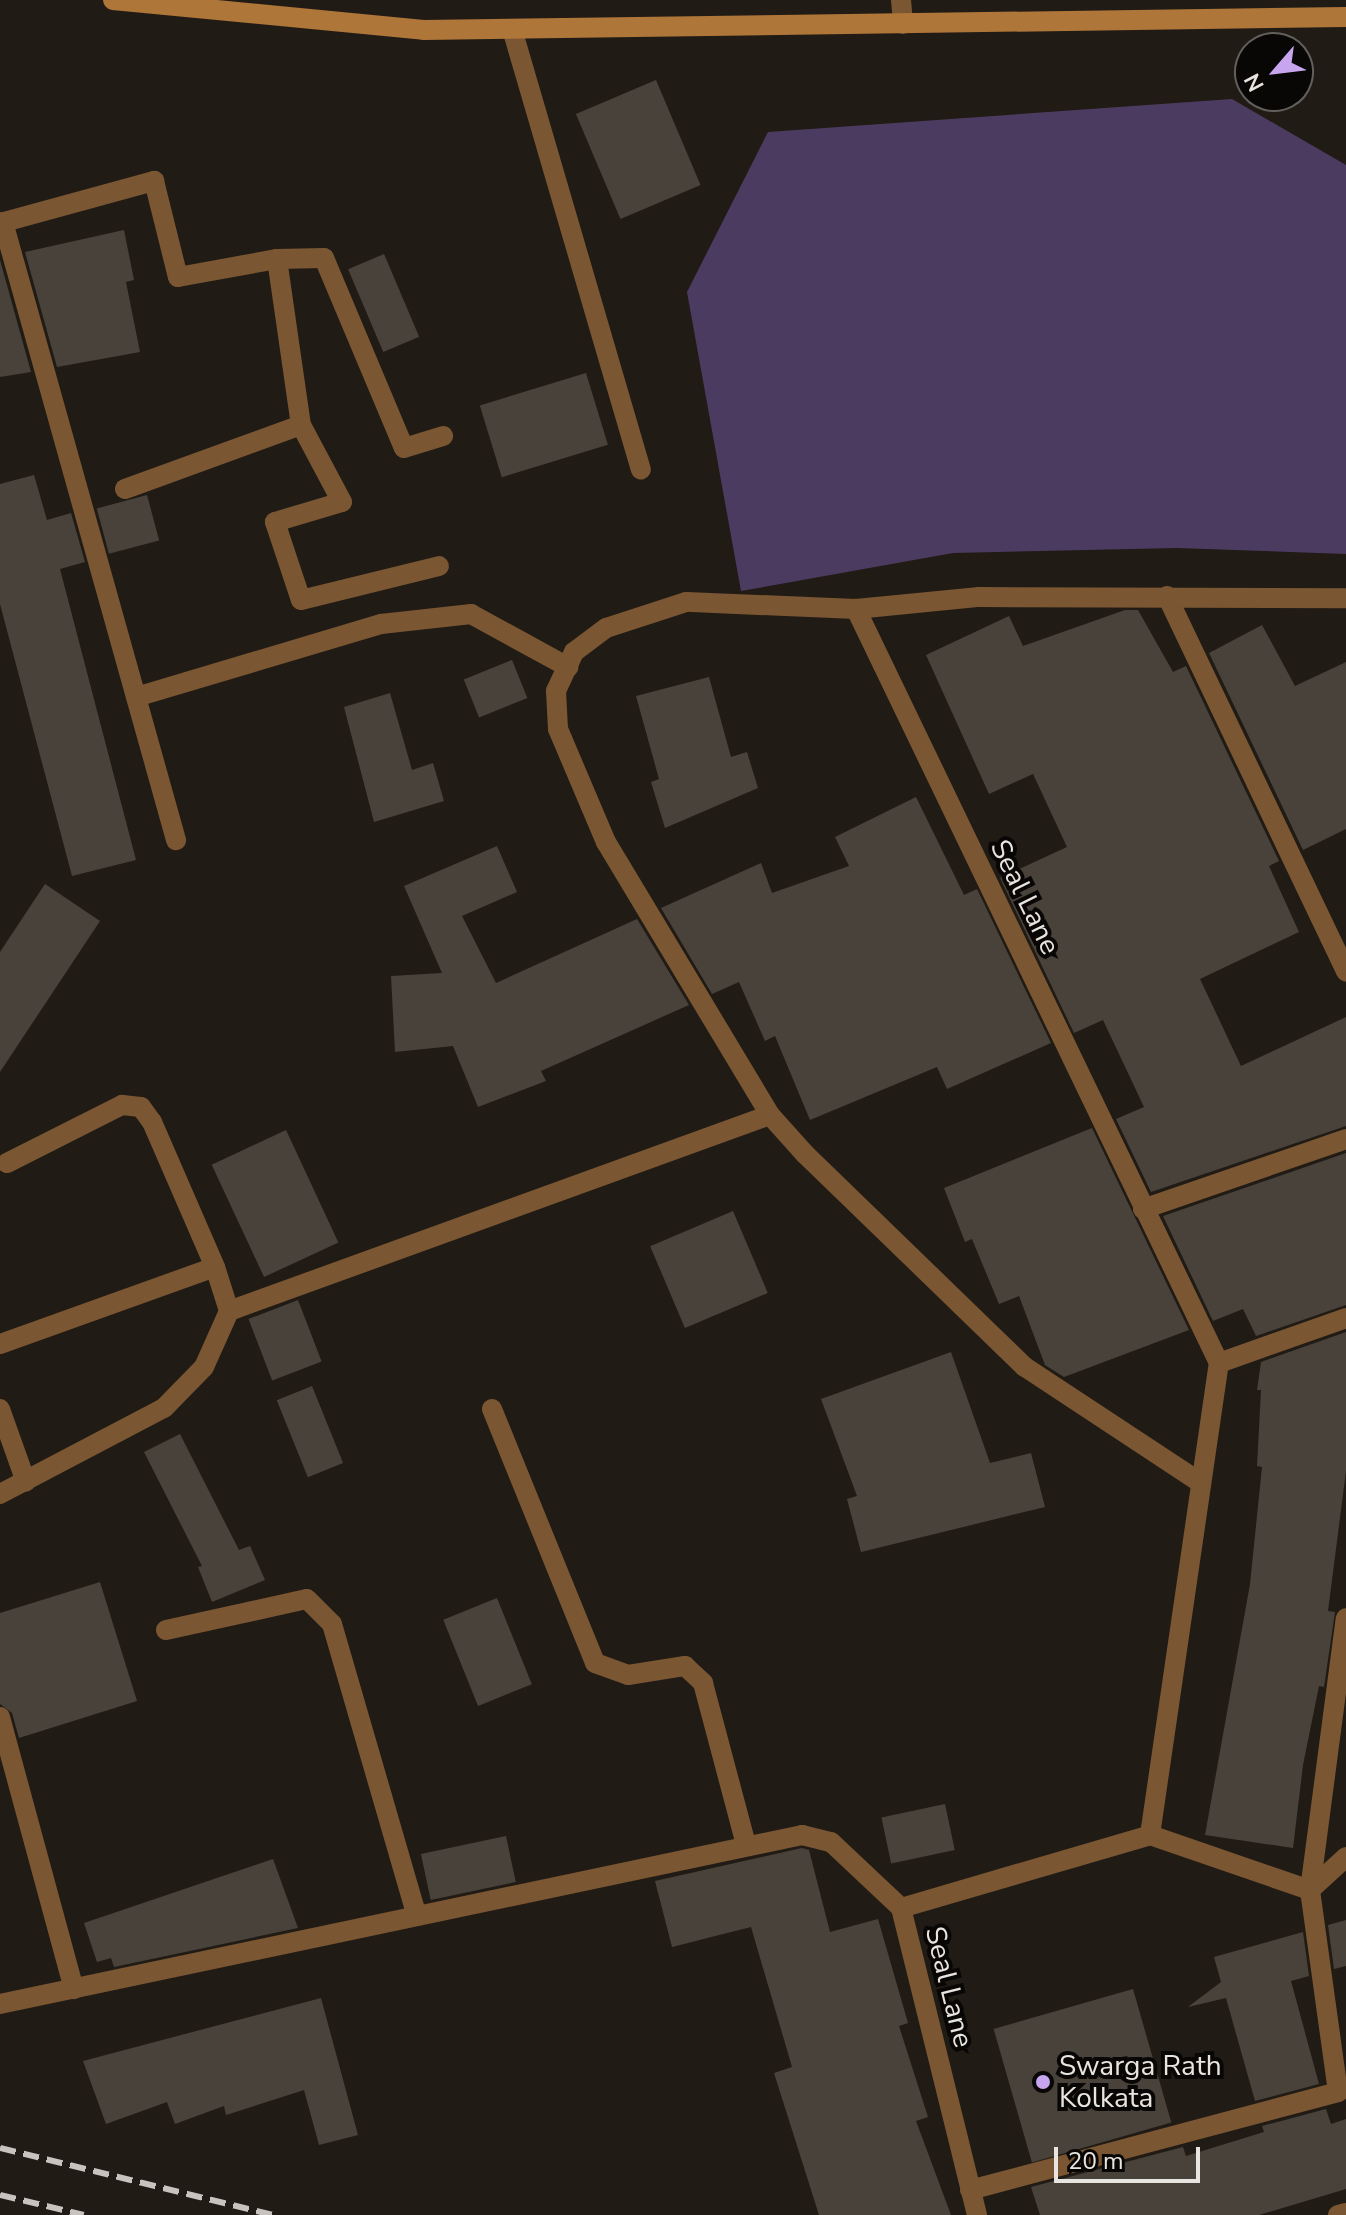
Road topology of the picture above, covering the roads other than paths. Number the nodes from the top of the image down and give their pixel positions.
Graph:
1 (113, 0) edge
2 (901, 0) edge
3 (1346, 17) edge
4 (903, 24) junction
5 (512, 29) junction
6 (2, 223) edge
7 (277, 259) junction
8 (301, 425) junction
9 (443, 436) dead end
10 (641, 469) dead end
11 (125, 489) dead end
12 (439, 566) dead end
13 (1167, 596) junction
14 (1346, 598) edge
15 (856, 609) junction
16 (568, 667) junction
17 (136, 697) junction
18 (176, 840) dead end
19 (1346, 971) edge
20 (770, 1115) junction
21 (1346, 1139) edge
22 (7, 1163) dead end
23 (1143, 1209) junction
24 (215, 1267) junction
25 (229, 1311) junction
26 (1346, 1318) edge
27 (0, 1344) edge
28 (1219, 1363) junction
29 (0, 1409) edge
30 (492, 1409) dead end
31 (26, 1482) junction
32 (1201, 1483) junction
33 (0, 1494) edge
34 (1346, 1618) edge
35 (166, 1630) dead end
36 (0, 1717) edge
37 (1150, 1835) junction
38 (746, 1845) junction
39 (1346, 1857) edge
40 (1310, 1890) junction
41 (901, 1908) junction
42 (417, 1916) junction
43 (74, 1989) junction
44 (0, 2004) edge
45 (970, 2190) junction
46 (1346, 2213) edge
47 (977, 2215) edge
48 (1338, 2215) edge

1 - 5 street
2 - 4 street
3 - 4 street
4 - 5 street
5 - 10 street
6 - 7 street
6 - 17 street
7 - 8 street
7 - 9 street
8 - 11 street
8 - 12 street
13 - 14 street
13 - 15 street
13 - 19 street
15 - 16 street
15 - 23 street, Seal Lane
16 - 17 street
16 - 20 street
17 - 18 street
20 - 25 street
20 - 32 street
21 - 23 street
22 - 24 street
23 - 28 street, Seal Lane
24 - 25 street
24 - 27 street
25 - 31 street
26 - 28 street
28 - 32 street
29 - 31 street
30 - 38 street
31 - 33 street
32 - 37 street
34 - 40 street
35 - 42 street
36 - 43 street
37 - 40 street
37 - 41 street, Seal Lane
38 - 41 street
38 - 42 street
39 - 40 street
40 - 45 street
41 - 45 street, Seal Lane
42 - 43 street
43 - 44 street
45 - 47 street, Seal Lane
46 - 48 street

